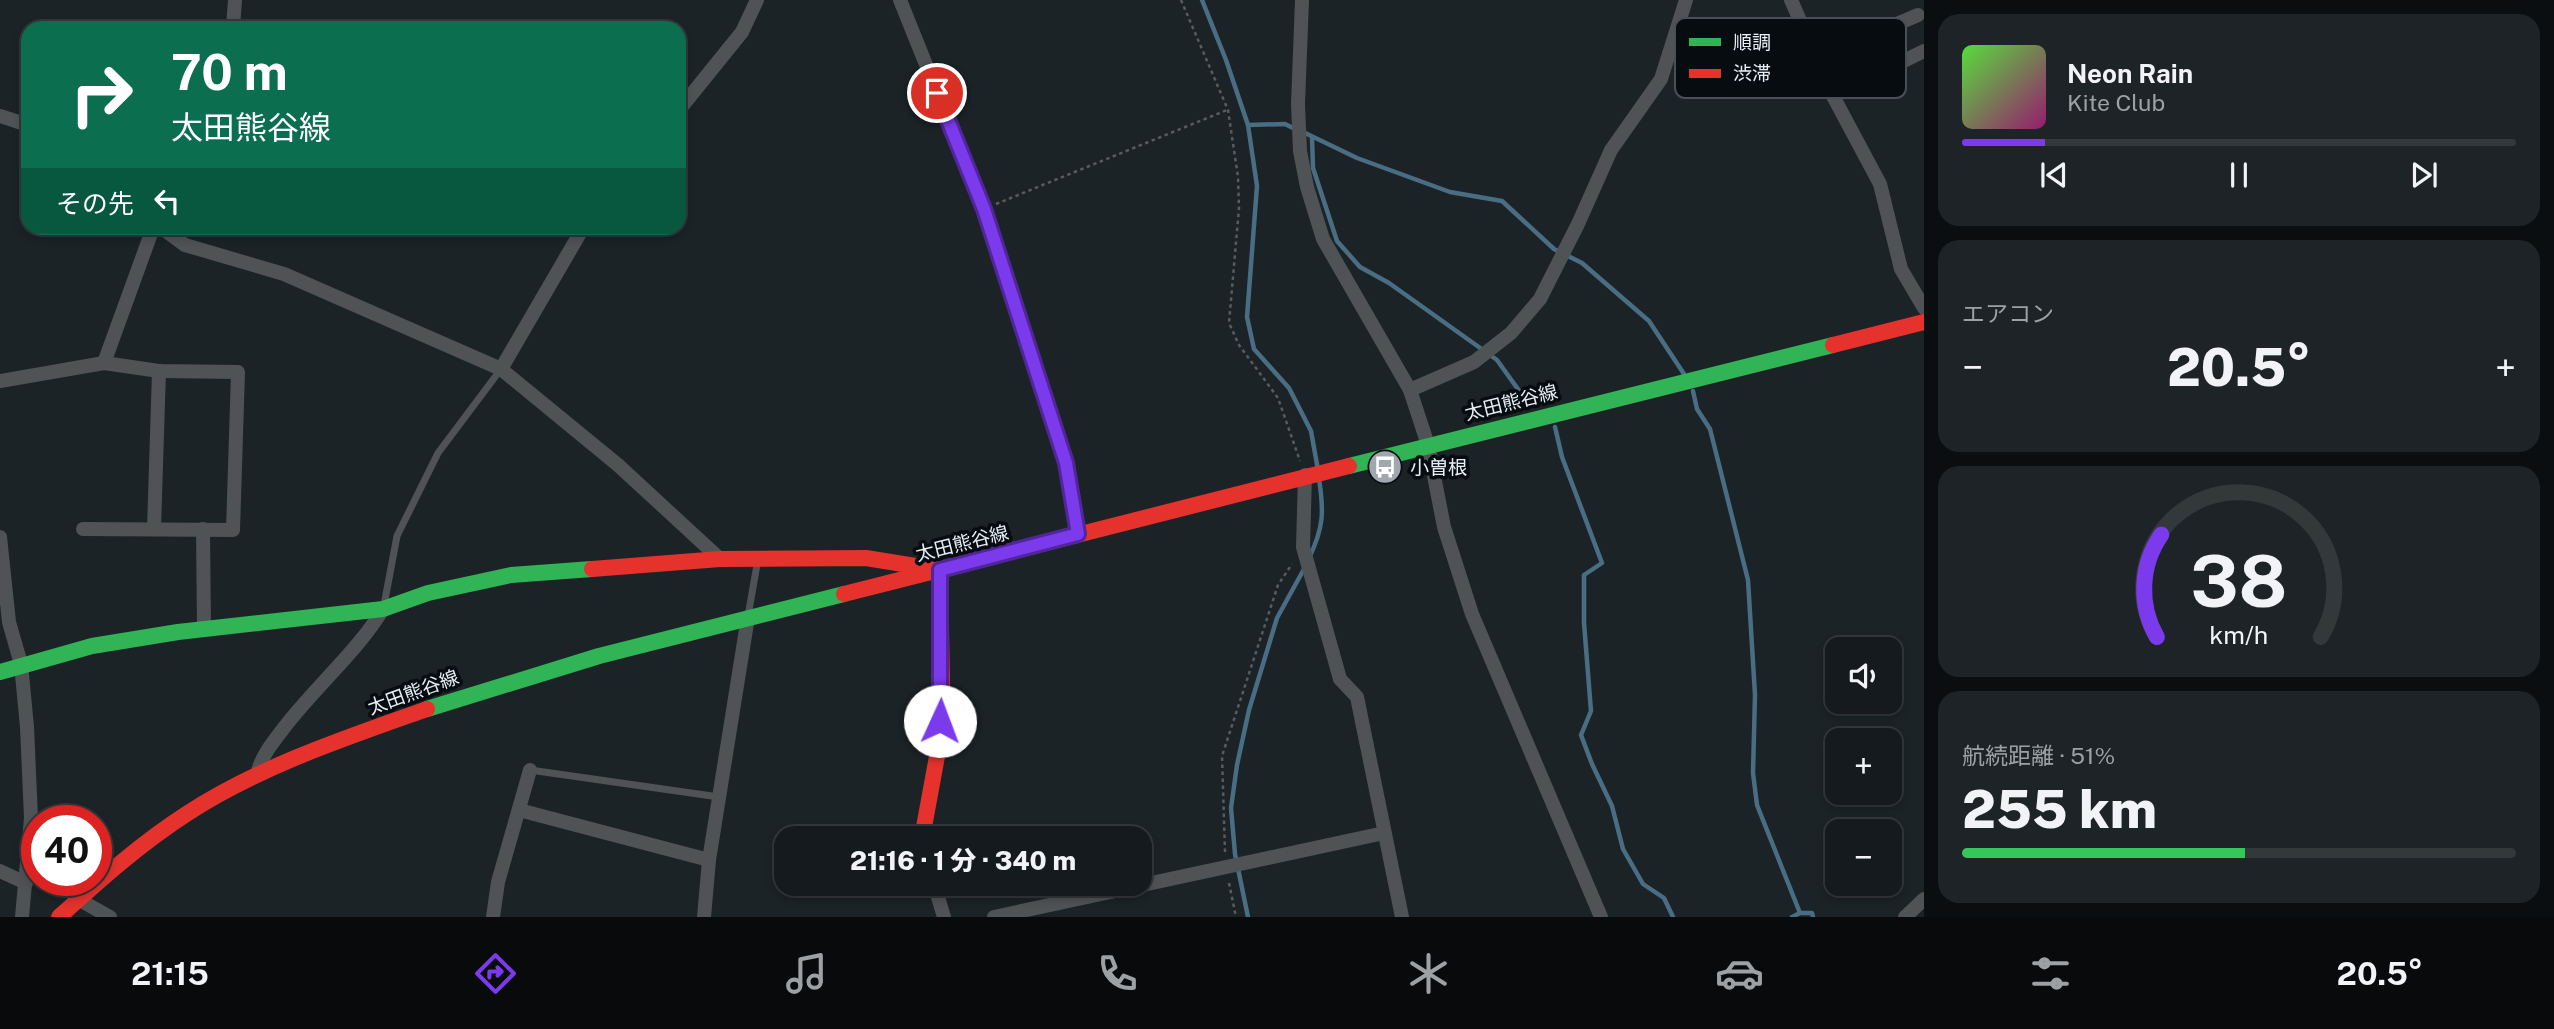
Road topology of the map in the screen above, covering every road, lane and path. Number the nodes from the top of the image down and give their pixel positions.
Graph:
1 (235, 0) edge
2 (757, 0) edge
3 (900, 0) edge
4 (1181, 0) edge
5 (1302, 0) edge
6 (1686, 0) edge
7 (1791, 0) edge
8 (1919, 15) dead end
9 (1680, 18) edge
10 (1799, 18) edge
11 (1906, 20) edge
12 (234, 21) edge
13 (1675, 35) edge
14 (1924, 51) edge
15 (1906, 60) edge
16 (1834, 98) edge
17 (686, 101) edge
18 (1228, 110) junction
19 (0, 116) edge
20 (21, 123) edge
21 (984, 209) junction
22 (150, 235) edge
23 (171, 235) edge
24 (579, 235) edge
25 (1924, 308) edge
26 (1924, 322) edge
27 (104, 363) junction
28 (501, 369) junction
29 (159, 371) junction
30 (0, 381) edge
31 (1410, 390) junction
32 (1429, 445) junction
33 (1306, 475) junction
34 (83, 529) dead end
35 (154, 529) junction
36 (203, 529) junction
37 (1078, 534) junction
38 (0, 537) edge
39 (1303, 547) junction
40 (720, 559) junction
41 (758, 559) junction
42 (940, 570) junction
43 (383, 609) junction
44 (748, 617) junction
45 (204, 629) junction
46 (21, 664) junction
47 (0, 672) edge
48 (530, 770) joint
49 (257, 775) junction
50 (719, 797) junction
51 (30, 805) edge
52 (519, 810) junction
53 (924, 826) edge
54 (1384, 833) junction
55 (709, 860) junction
56 (1225, 865) junction
57 (0, 872) edge
58 (21, 881) edge
59 (24, 896) edge
60 (938, 896) edge
61 (1924, 898) edge
62 (78, 899) junction
63 (22, 917) edge
64 (59, 917) edge
65 (110, 917) edge
66 (493, 917) edge
67 (705, 917) edge
68 (944, 917) edge
69 (994, 917) edge
70 (1236, 917) edge
71 (1402, 917) edge
72 (1601, 917) edge
73 (1905, 917) edge

1 - 12 street
2 - 17 street
3 - 21 street
4 - 18 path
5 - 31 street
6 - 9 street
7 - 10 street
8 - 11 street
13 - 31 street
14 - 15 street
16 - 25 street
18 - 21 path
18 - 33 path
19 - 20 street
21 - 37 street
22 - 27 street
23 - 28 street
24 - 28 street
26 - 32 main road, 太田熊谷線
27 - 29 street
27 - 30 street
28 - 40 street
28 - 43 lane
29 - 35 street
29 - 36 street
31 - 32 street
32 - 33 main road, 太田熊谷線
32 - 72 street
33 - 37 main road, 太田熊谷線
33 - 39 street
34 - 35 street
35 - 36 street
36 - 45 street
37 - 42 main road, 太田熊谷線
38 - 46 street
39 - 54 street
39 - 56 path
40 - 41 main road
40 - 43 main road
41 - 42 main road
41 - 44 lane
42 - 44 main road, 太田熊谷線
42 - 53 main road
43 - 45 main road
43 - 49 street
44 - 49 main road, 太田熊谷線
44 - 50 street
45 - 46 main road
46 - 47 main road
46 - 51 street
48 - 50 lane
48 - 52 street
49 - 62 main road, 太田熊谷線
50 - 55 street
52 - 55 street
52 - 66 street
54 - 56 street
54 - 71 street
55 - 67 street
56 - 69 street
56 - 70 path
57 - 58 street
59 - 63 street
60 - 68 street
61 - 73 street
62 - 64 main road, 太田熊谷線
62 - 65 street

